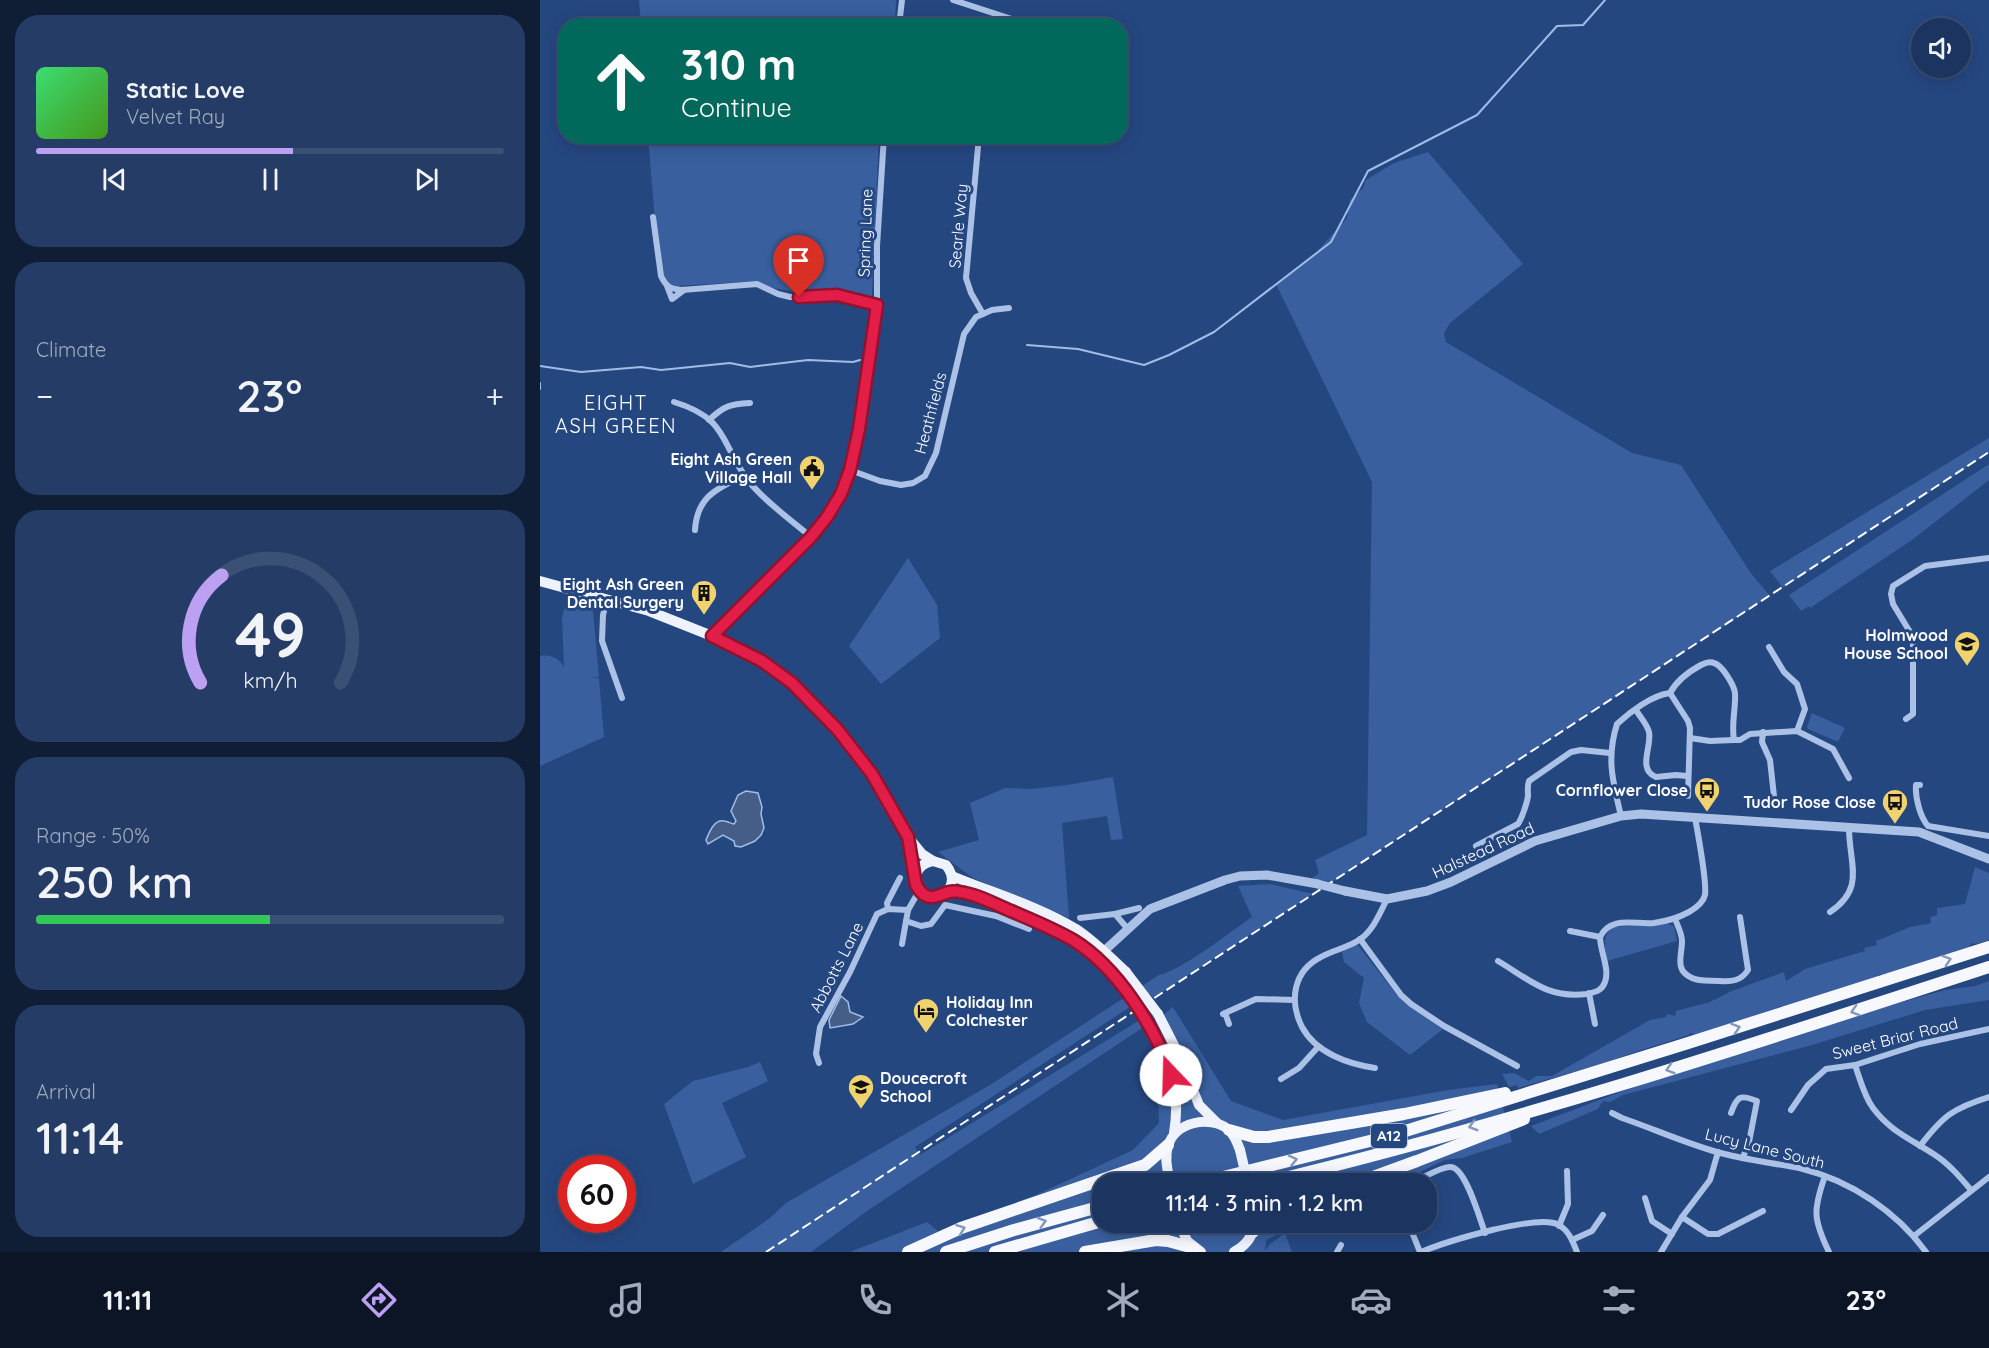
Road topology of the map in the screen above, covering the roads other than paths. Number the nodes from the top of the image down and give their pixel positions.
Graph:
1 (902, 0) edge
2 (953, 0) edge
3 (900, 18) edge
4 (1009, 18) edge
5 (883, 144) edge
6 (978, 144) edge
7 (653, 217) dead end
8 (877, 305) junction
9 (1009, 308) dead end
10 (983, 314) junction
11 (674, 402) dead end
12 (750, 403) dead end
13 (709, 420) junction
14 (850, 470) junction
15 (744, 475) junction
16 (695, 530) dead end
17 (811, 537) junction
18 (1989, 558) edge
19 (540, 581) edge
20 (607, 599) junction
21 (712, 636) junction
22 (1769, 647) dead end
23 (1670, 693) junction
24 (621, 698) dead end
25 (1636, 710) junction
26 (1906, 719) dead end
27 (1797, 731) junction
28 (1763, 732) junction
29 (1690, 738) junction
30 (1734, 740) junction
31 (1610, 753) junction
32 (1687, 776) junction
33 (1849, 777) dead end
34 (1920, 784) dead end
35 (1688, 796) dead end
36 (1774, 796) dead end
37 (1621, 816) junction
38 (1695, 817) junction
39 (1850, 828) junction
40 (1989, 836) edge
41 (908, 837) junction
42 (1476, 846) dead end
43 (1989, 859) edge
44 (933, 861) junction
45 (952, 876) junction
46 (900, 878) dead end
47 (915, 879) junction
48 (920, 891) junction
49 (948, 892) junction
50 (1387, 899) junction
51 (1139, 908) dead end
52 (888, 909) junction
53 (909, 910) junction
54 (1830, 912) dead end
55 (1115, 914) junction
56 (1740, 917) dead end
57 (1080, 918) dead end
58 (1675, 919) junction
59 (906, 921) junction
60 (1127, 928) junction
61 (1029, 929) dead end
62 (1570, 930) dead end
63 (1600, 937) junction
64 (1360, 939) junction
65 (902, 944) dead end
66 (1989, 947) edge
67 (1104, 951) junction
68 (1498, 961) dead end
69 (1989, 967) edge
70 (1589, 993) junction
71 (1294, 1000) junction
72 (1229, 1024) dead end
73 (1595, 1024) dead end
74 (1989, 1029) edge
75 (1318, 1047) junction
76 (819, 1063) dead end
77 (1855, 1065) junction
78 (1517, 1066) dead end
79 (1375, 1068) dead end
80 (1580, 1077) junction
81 (1281, 1079) dead end
82 (1989, 1097) edge
83 (1569, 1099) junction
84 (1791, 1110) dead end
85 (1612, 1113) dead end
86 (1731, 1113) dead end
87 (1217, 1124) junction
88 (1229, 1130) junction
89 (1174, 1133) junction
90 (1168, 1145) junction
91 (1920, 1146) junction
92 (1718, 1152) junction
93 (1743, 1158) junction
94 (1567, 1171) dead end
95 (1168, 1173) edge
96 (1240, 1173) edge
97 (1245, 1173) edge
98 (1304, 1173) edge
99 (1382, 1173) edge
100 (1433, 1173) edge
101 (1825, 1176) junction
102 (1989, 1177) edge
103 (1971, 1190) junction
104 (1645, 1198) dead end
105 (1092, 1209) edge
106 (1763, 1211) dead end
107 (1603, 1215) dead end
108 (1682, 1217) junction
109 (1092, 1224) edge
110 (1559, 1226) junction
111 (1184, 1233) edge
112 (1252, 1233) edge
113 (1253, 1233) edge
114 (1413, 1233) edge
115 (1485, 1233) junction
116 (1672, 1234) junction
117 (1914, 1236) junction
118 (1572, 1240) junction
119 (1341, 1245) dead end
120 (1197, 1250) edge
121 (908, 1252) edge
122 (946, 1252) edge
123 (995, 1252) edge
124 (1085, 1252) edge
125 (1234, 1252) edge
126 (1244, 1252) edge
127 (1337, 1252) edge
128 (1421, 1252) edge
129 (1577, 1252) edge
130 (1661, 1252) edge
131 (1830, 1252) edge
132 (1926, 1252) edge

1 - 3 street
2 - 4 street
5 - 8 street, Spring Lane
6 - 10 street, Searle Way
7 - 8 street
8 - 14 street, Spring Lane
9 - 10 street
10 - 14 street, Heathfields
11 - 13 street
12 - 13 street
13 - 15 street
14 - 17 street, Spring Lane
15 - 16 street
15 - 17 street
17 - 21 street, Spring Lane
18 - 26 street
19 - 20 main road
20 - 21 main road
20 - 24 street
21 - 41 main road
22 - 27 street
23 - 25 street
23 - 29 street
23 - 30 street
25 - 31 street
25 - 32 street
27 - 28 street
27 - 33 street
28 - 30 street
28 - 36 street
29 - 30 street
29 - 32 street
31 - 37 street
31 - 42 street
32 - 35 street
34 - 40 street
37 - 38 street, Halstead Road
37 - 50 street, Halstead Road
38 - 39 street, Halstead Road
38 - 58 street
39 - 43 street, Halstead Road
39 - 54 street
41 - 44 main road
41 - 47 main road
44 - 45 main road
44 - 47 main road
45 - 49 main road
45 - 67 main road
46 - 52 street
47 - 48 main road
48 - 49 main road
48 - 53 street
49 - 89 main road, bridge
50 - 60 street, Halstead Road, bridge
50 - 64 street
51 - 55 street
52 - 53 street
52 - 76 street, Abbotts Lane
53 - 59 street
55 - 57 street
55 - 60 street
56 - 58 street
58 - 63 street
59 - 61 street
59 - 65 street
60 - 67 street, Halstead Road
62 - 63 street
63 - 70 street
64 - 71 street
64 - 78 street
80 -> 66 highway, A12
67 - 87 main road, bridge
68 - 70 street
69 -> 83 highway, A12
70 - 73 street
71 - 72 street
71 - 75 street
74 - 77 street, Sweet Briar Road
75 - 79 street
75 - 81 street
77 - 84 street, Sweet Briar Road
77 - 91 street
80 - 88 highway, A12
96 -> 80 highway, A12
82 - 91 street
83 -> 98 highway, A12
83 - 99 highway, A12
85 - 92 street, Lucy Lane South
86 - 93 street
87 - 88 main road
87 - 89 main road
88 - 97 main road, bridge
89 - 90 main road
90 - 95 main road
121 -> 90 highway
91 - 103 street
92 - 93 street, Lucy Lane South
92 - 108 street
93 - 101 street, Lucy Lane South
94 - 110 street
100 - 115 street
101 - 117 street, Lucy Lane South
101 - 131 street
102 - 103 street
103 - 117 street
104 - 116 street
122 -> 105 highway
106 - 108 street
107 - 118 street
108 - 116 street
109 - 123 highway
110 - 115 street
110 - 118 street
111 - 120 main road
112 - 125 main road
113 - 126 main road
114 - 128 street
115 - 128 street
116 - 130 street
117 - 132 street, Lucy Lane South
118 - 129 street
119 - 127 street
120 - 124 highway

